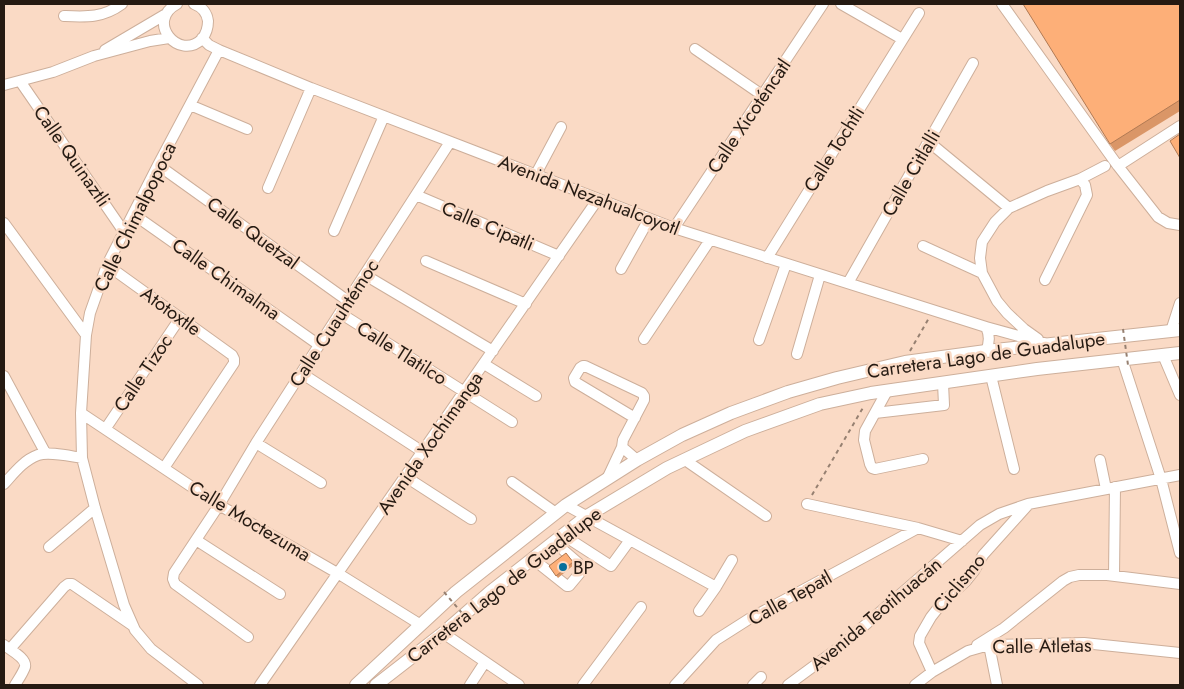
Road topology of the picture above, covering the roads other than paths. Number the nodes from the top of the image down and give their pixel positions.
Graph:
1 (122, 4) edge
2 (177, 4) edge
3 (194, 4) edge
4 (208, 4) edge
5 (824, 4) edge
6 (841, 4) edge
7 (1002, 4) edge
8 (919, 13) dead end
9 (166, 14) junction
10 (64, 16) dead end
11 (208, 19) junction
12 (169, 38) junction
13 (202, 38) junction
14 (902, 40) junction
15 (219, 50) junction
16 (695, 50) dead end
17 (94, 56) junction
18 (973, 63) dead end
19 (20, 81) junction
20 (4, 85) edge
21 (311, 88) junction
22 (762, 95) junction
23 (190, 105) junction
24 (384, 116) junction
25 (1180, 126) edge
26 (561, 127) dead end
27 (247, 129) dead end
28 (450, 142) junction
29 (929, 142) junction
30 (158, 165) junction
31 (1105, 166) dead end
32 (1118, 166) junction
33 (536, 174) junction
34 (1080, 179) junction
35 (268, 188) dead end
36 (416, 195) junction
37 (598, 199) junction
38 (1009, 208) junction
39 (133, 214) junction
40 (650, 219) junction
41 (4, 223) edge
42 (1180, 225) edge
43 (674, 228) junction
44 (334, 231) dead end
45 (124, 232) junction
46 (710, 240) junction
47 (923, 246) dead end
48 (559, 256) junction
49 (766, 258) junction
50 (426, 261) dead end
51 (786, 264) junction
52 (107, 265) junction
53 (621, 270) dead end
54 (982, 273) junction
55 (364, 275) junction
56 (820, 275) junction
57 (1045, 280) dead end
58 (848, 283) junction
59 (348, 301) junction
60 (1180, 303) edge
61 (526, 304) junction
62 (340, 313) junction
63 (180, 318) junction
64 (986, 327) junction
65 (1176, 330) edge
66 (86, 335) junction
67 (644, 339) dead end
68 (759, 340) dead end
69 (1045, 344) junction
70 (319, 345) junction
71 (986, 350) junction
72 (493, 351) junction
73 (1180, 353) edge
74 (797, 354) dead end
75 (1163, 355) junction
76 (1125, 362) junction
77 (484, 364) junction
78 (301, 373) junction
79 (4, 376) edge
80 (991, 376) junction
81 (943, 383) junction
82 (887, 391) junction
83 (464, 392) junction
84 (1180, 395) edge
85 (536, 396) dead end
86 (81, 413) junction
87 (875, 413) junction
88 (635, 418) junction
89 (512, 422) dead end
90 (106, 428) junction
91 (256, 443) junction
92 (622, 447) junction
93 (424, 452) junction
94 (46, 454) junction
95 (82, 458) junction
96 (923, 459) dead end
97 (637, 460) junction
98 (685, 460) junction
99 (1100, 460) dead end
100 (164, 468) junction
101 (1014, 469) dead end
102 (1180, 475) edge
103 (406, 477) junction
104 (1161, 478) junction
105 (607, 479) junction
106 (512, 482) dead end
107 (321, 483) dead end
108 (4, 484) edge
109 (1110, 488) junction
110 (807, 504) road end
111 (1028, 504) junction
112 (219, 505) junction
113 (95, 508) junction
114 (561, 509) junction
115 (587, 516) junction
116 (766, 516) dead end
117 (471, 520) dead end
118 (918, 528) junction
119 (559, 538) junction
120 (196, 540) junction
121 (630, 540) junction
122 (962, 541) junction
123 (49, 547) dead end
124 (1180, 553) edge
125 (533, 559) junction
126 (732, 560) dead end
127 (338, 574) junction
128 (1114, 576) junction
129 (1180, 584) edge
130 (716, 587) junction
131 (280, 594) dead end
132 (641, 607) dead end
133 (699, 611) dead end
134 (132, 625) junction
135 (421, 625) junction
136 (442, 632) junction
137 (248, 636) dead end
138 (989, 645) junction
139 (7, 647) edge
140 (968, 651) junction
141 (1180, 653) edge
142 (485, 662) junction
143 (374, 670) junction
144 (932, 672) junction
145 (761, 677) dead end
146 (379, 683) edge
147 (15, 685) edge
148 (198, 685) edge
149 (260, 685) edge
150 (348, 685) edge
151 (356, 685) edge
152 (470, 685) edge
153 (519, 685) edge
154 (583, 685) edge
155 (675, 685) edge
156 (753, 685) edge
157 (788, 685) edge
158 (915, 685) edge
159 (998, 685) edge

1 - 10 street
2 - 9 street
3 - 11 street
4 - 11 street
5 - 22 street, Calle Xicoténcatl
6 - 14 street
7 - 32 street
8 - 14 street, Calle Tochtli
9 - 12 street
9 - 17 street
11 - 13 street
12 - 13 street
12 - 17 street
13 - 15 street, Avenida Nezahualcoyotl
14 - 49 street, Calle Tochtli
15 - 21 street, Avenida Nezahualcoyotl
15 - 23 street, Calle Chimalpopoca
16 - 22 street
17 - 19 street
18 - 29 street, Calle Citlalli
19 - 20 street
19 - 45 street, Calle Quinaztli
21 - 24 street, Avenida Nezahualcoyotl
21 - 35 street
22 - 43 street, Calle Xicoténcatl
23 - 27 street
23 - 30 street, Calle Chimalpopoca
24 - 28 street, Avenida Nezahualcoyotl
24 - 44 street
25 - 32 street
26 - 33 street
28 - 33 street, Avenida Nezahualcoyotl
28 - 36 street, Calle Cuauhtémoc
29 - 38 street
29 - 58 street, Calle Citlalli
30 - 39 street, Calle Chimalpopoca
30 - 59 street, Calle Quetzal
31 - 34 street
32 - 42 street
33 - 37 street, Avenida Nezahualcoyotl
34 - 38 street
34 - 57 street
36 - 48 street, Calle Cipatli
36 - 55 street, Calle Cuauhtémoc
37 - 40 street, Avenida Nezahualcoyotl
37 - 48 street, Avenida Xochimanga
38 - 54 street
39 - 45 street, Calle Chimalpopoca
39 - 70 street, Calle Chimalma
40 - 43 street, Avenida Nezahualcoyotl
40 - 53 street
41 - 66 street
43 - 46 street, Avenida Nezahualcoyotl
45 - 52 street, Calle Chimalpopoca
46 - 49 street, Avenida Nezahualcoyotl
46 - 67 street
47 - 54 street
48 - 61 street, Avenida Xochimanga
49 - 51 street, Avenida Nezahualcoyotl
50 - 61 street
51 - 56 street, Avenida Nezahualcoyotl
51 - 68 street
52 - 63 street, Atotoxtle
52 - 66 street, Calle Chimalpopoca
54 - 69 street
55 - 59 street, Calle Cuauhtémoc
55 - 72 street
56 - 58 street, Avenida Nezahualcoyotl
56 - 74 street
58 - 64 street, Avenida Nezahualcoyotl
59 - 62 street, Calle Cuauhtémoc
60 - 65 street
61 - 72 street, Avenida Xochimanga
62 - 70 street, Calle Cuauhtémoc
62 - 83 street, Calle Tlatilco
63 - 90 street, Calle Tizoc
63 - 100 street, Atotoxtle
64 - 69 street, Avenida Nezahualcoyotl
64 - 71 street
65 - 69 main road, Carretera Lago de Guadalupe
66 - 86 street, Calle Chimalpopoca
69 - 71 main road, Carretera Lago de Guadalupe
70 - 78 street, Calle Cuauhtémoc
71 - 97 main road, Carretera Lago de Guadalupe
72 - 77 street, Avenida Xochimanga
73 - 75 main road, Carretera Lago de Guadalupe
75 - 76 main road, Carretera Lago de Guadalupe
75 - 84 street
76 - 80 main road, Carretera Lago de Guadalupe
76 - 104 street
77 - 83 street, Avenida Xochimanga
77 - 85 street
78 - 91 street, Calle Cuauhtémoc
78 - 93 street
79 - 94 street
80 - 81 main road, Carretera Lago de Guadalupe
80 - 101 street
81 - 82 main road, Carretera Lago de Guadalupe
81 - 87 street
82 - 87 street
82 - 98 main road, Carretera Lago de Guadalupe
83 - 89 street, Calle Tlatilco
83 - 93 street, Avenida Xochimanga
86 - 90 street, Calle Moctezuma
86 - 95 street, Calle Chimalpopoca
87 - 96 street
88 - 88 street
88 - 92 street
90 - 100 street, Calle Moctezuma
91 - 107 street
91 - 112 street, Calle Cuauhtémoc
92 - 97 street
92 - 105 street
93 - 103 street, Avenida Xochimanga
94 - 95 street
94 - 108 street
95 - 113 street, Calle Chimalpopoca
97 - 105 main road, Carretera Lago de Guadalupe
98 - 115 main road, Carretera Lago de Guadalupe
98 - 116 street
99 - 109 street
100 - 112 street, Calle Moctezuma
102 - 104 street, Avenida Teotihuacán
103 - 117 street
103 - 127 street, Avenida Xochimanga
104 - 109 street, Avenida Teotihuacán
104 - 124 street
105 - 114 main road, Carretera Lago de Guadalupe
106 - 114 street
109 - 111 street, Avenida Teotihuacán
109 - 128 street
110 - 118 street
111 - 122 street, Avenida Teotihuacán
111 - 144 street, Ciclismo
112 - 120 street, Calle Cuauhtémoc
112 - 127 street, Calle Moctezuma
113 - 123 street
113 - 134 street, Calle Chimalpopoca
114 - 115 street
114 - 135 main road, Carretera Lago de Guadalupe
115 - 119 main road, Carretera Lago de Guadalupe
115 - 121 street
118 - 122 street
118 - 155 street, Calle Tepatl
119 - 121 street
119 - 125 main road, Carretera Lago de Guadalupe
119 - 125 street
120 - 131 street
120 - 137 street, Calle Cuauhtémoc
121 - 130 street
122 - 157 street, Avenida Teotihuacán
125 - 136 main road, Carretera Lago de Guadalupe
126 - 130 street
127 - 135 street, Calle Moctezuma
127 - 149 street, Avenida Xochimanga
128 - 129 street
128 - 140 street
130 - 133 street
132 - 154 street
134 - 139 street
134 - 148 street, Calle Chimalpopoca
135 - 143 main road, Carretera Lago de Guadalupe
136 - 142 street
136 - 146 main road, Carretera Lago de Guadalupe
138 - 140 street, Calle Atletas
138 - 141 street, Calle Atletas
138 - 159 street
139 - 147 street
140 - 144 street, Calle Atletas
142 - 152 street
142 - 153 street
143 - 150 street, Carretera Lago de Guadalupe
143 - 151 main road
144 - 158 street, Calle Atletas
145 - 156 street

